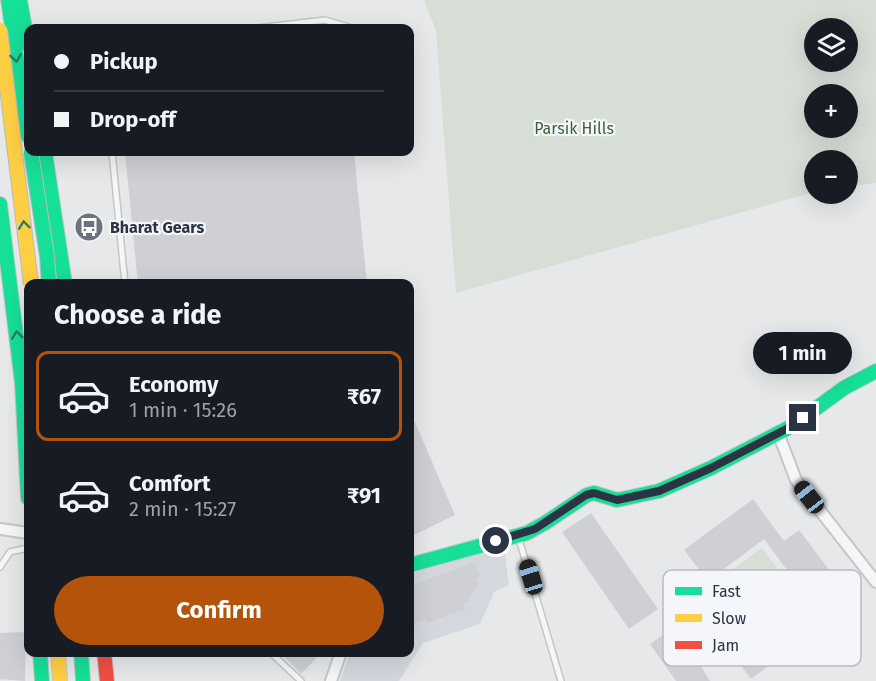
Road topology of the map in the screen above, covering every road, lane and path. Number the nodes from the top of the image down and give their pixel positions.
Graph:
1 (8, 0) edge
2 (20, 0) edge
3 (25, 24) edge
4 (291, 24) edge
5 (338, 24) edge
6 (0, 30) edge
7 (24, 109) edge
8 (32, 156) edge
9 (46, 156) edge
10 (112, 156) edge
11 (0, 204) edge
12 (61, 253) junction
13 (4, 256) edge
14 (30, 279) edge
15 (49, 279) edge
16 (64, 279) edge
17 (125, 279) edge
18 (876, 371) edge
19 (24, 421) edge
20 (778, 433) junction
21 (0, 529) edge
22 (24, 533) edge
23 (518, 536) junction
24 (24, 549) edge
25 (414, 564) edge
26 (0, 567) edge
27 (876, 582) edge
28 (40, 657) edge
29 (58, 657) edge
30 (81, 657) edge
31 (105, 657) edge
32 (275, 657) edge
33 (339, 657) edge
34 (42, 681) edge
35 (60, 681) edge
36 (83, 681) edge
37 (107, 681) edge
38 (301, 681) edge
39 (331, 681) edge
40 (561, 681) edge

1 -> 7 main road
2 - 3 main road
4 - 5 lane
14 -> 6 main road, bridge
8 - 15 main road, bridge
9 - 12 main road
10 - 17 lane
11 - 13 main road
12 - 13 main road
12 - 16 main road
19 -> 13 main road
18 - 20 main road
20 - 23 main road
20 - 27 street
21 - 22 street
23 - 25 main road
23 - 40 lane
24 - 26 lane
28 - 34 main road
29 - 35 main road
30 - 36 main road
31 - 37 main road
32 - 38 lane
33 - 39 street

